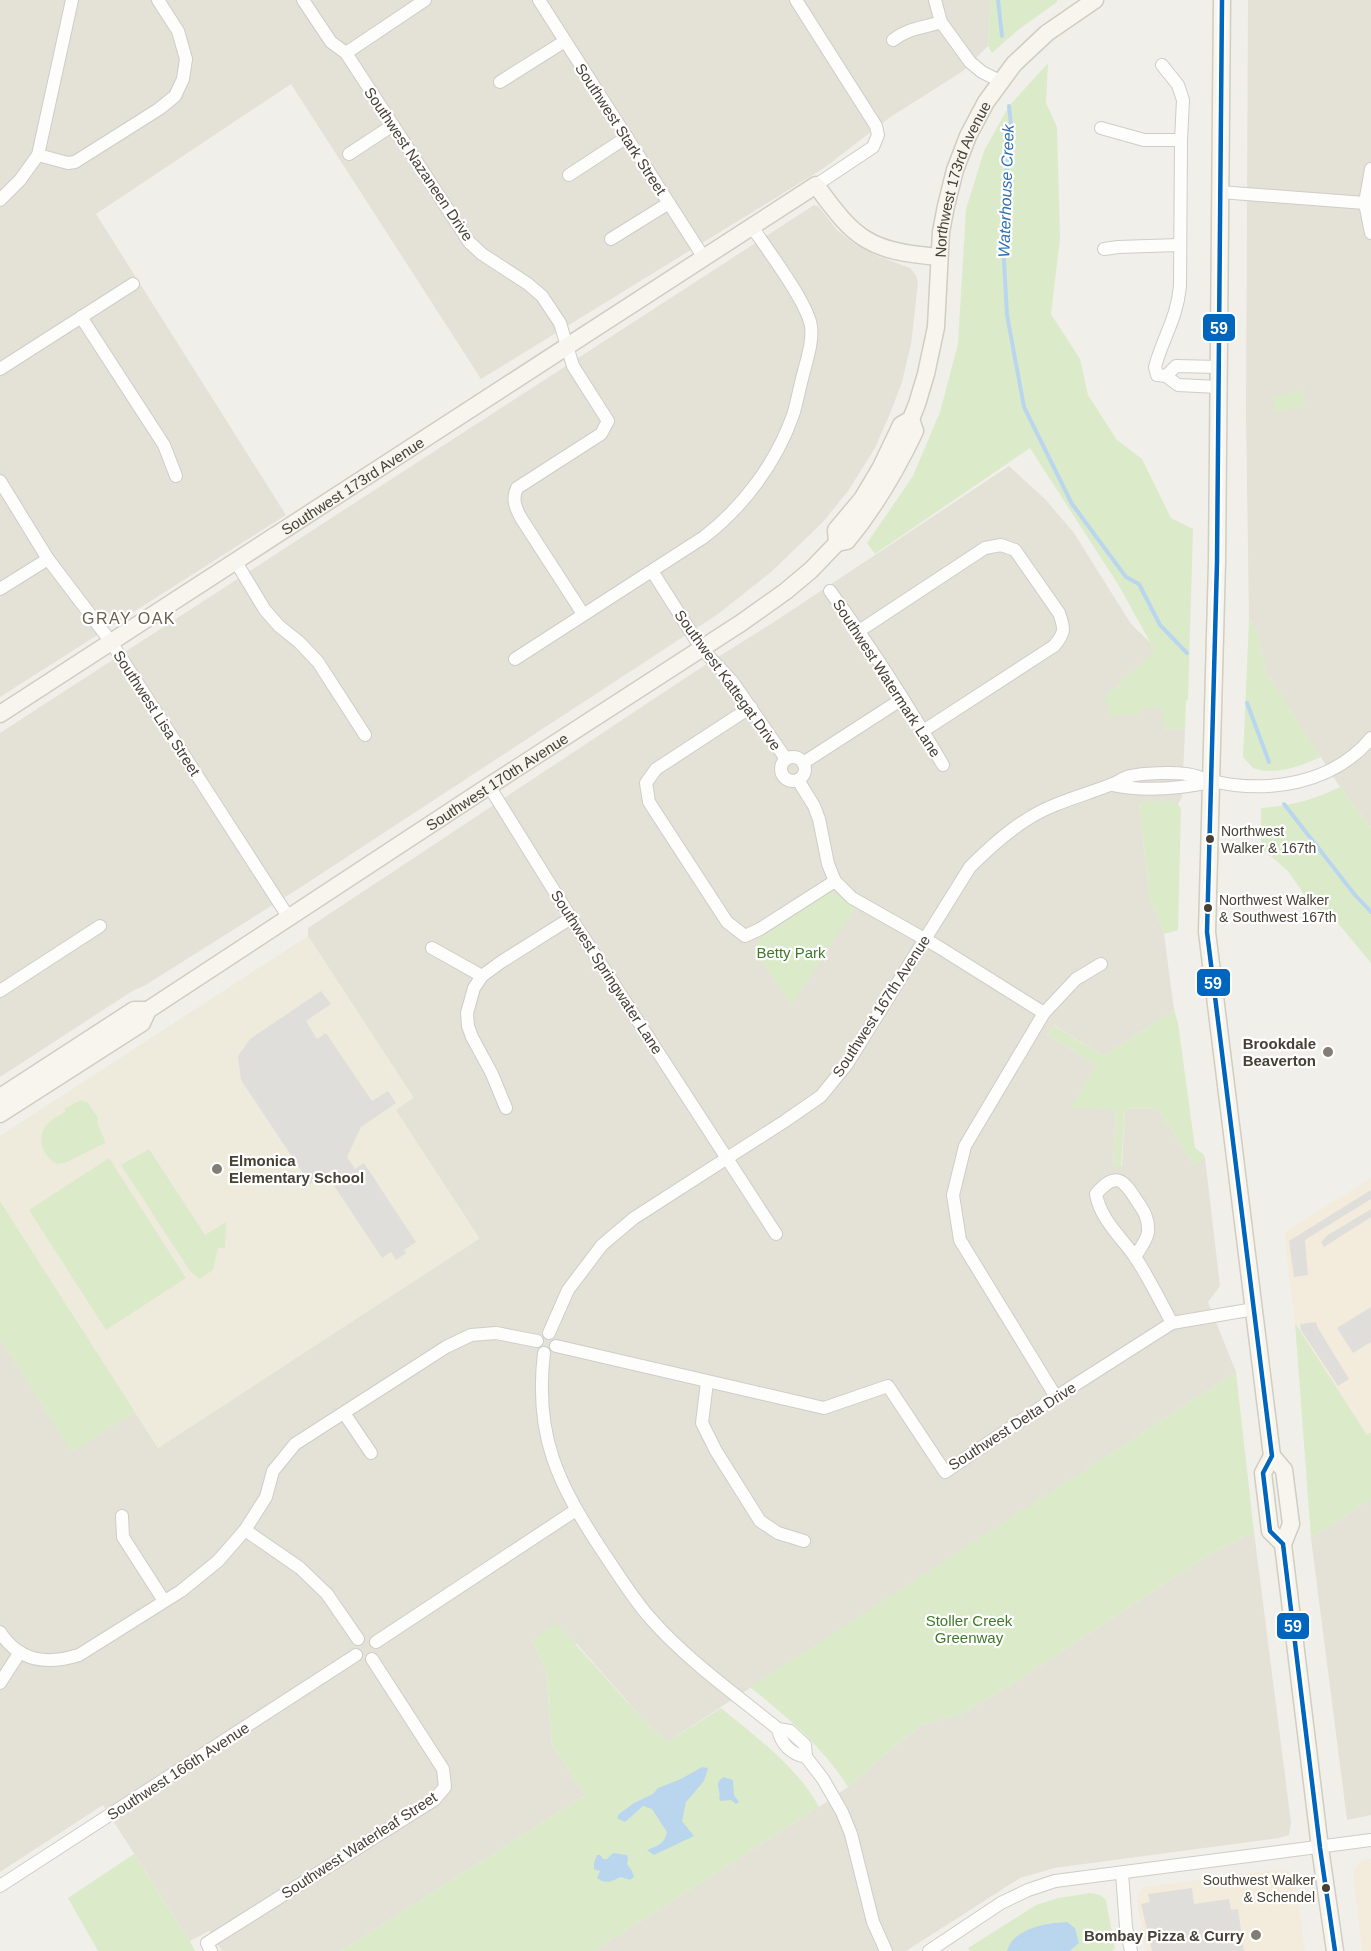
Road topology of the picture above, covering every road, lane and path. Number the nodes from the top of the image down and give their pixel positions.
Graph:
1 (72, 0) edge
2 (158, 0) edge
3 (303, 0) edge
4 (425, 0) edge
5 (539, 0) edge
6 (796, 0) edge
7 (935, 0) edge
8 (1095, 0) edge
9 (1222, 0) edge
10 (941, 22) junction
11 (893, 40) dead end
12 (565, 41) junction
13 (346, 53) junction
14 (1162, 65) dead end
15 (1000, 81) junction
16 (500, 82) dead end
17 (393, 125) junction
18 (1101, 128) dead end
19 (627, 137) junction
20 (1181, 140) junction
21 (349, 154) dead end
22 (38, 156) junction
23 (1371, 169) edge
24 (569, 175) dead end
25 (816, 185) junction
26 (1220, 192) junction
27 (0, 200) edge
28 (669, 203) junction
29 (1365, 203) junction
30 (752, 227) junction
31 (1371, 233) edge
32 (611, 239) dead end
33 (1179, 245) junction
34 (1104, 249) dead end
35 (939, 257) junction
36 (704, 258) junction
37 (133, 284) dead end
38 (81, 317) junction
39 (566, 347) junction
40 (1219, 367) junction
41 (0, 369) edge
42 (1166, 376) junction
43 (1218, 387) junction
44 (176, 476) dead end
45 (0, 481) edge
46 (48, 559) junction
47 (236, 562) junction
48 (652, 571) junction
49 (0, 589) edge
50 (830, 591) dead end
51 (583, 614) junction
52 (859, 631) junction
53 (111, 642) junction
54 (701, 648) junction
55 (516, 659) dead end
56 (902, 699) junction
57 (752, 707) junction
58 (0, 714) edge
59 (923, 732) junction
60 (365, 735) dead end
61 (1371, 738) edge
62 (786, 759) junction
63 (803, 763) junction
64 (943, 765) dead end
65 (798, 780) junction
66 (1212, 782) junction
67 (489, 786) junction
68 (835, 881) junction
69 (289, 918) junction
70 (571, 918) junction
71 (100, 926) dead end
72 (924, 938) junction
73 (432, 948) dead end
74 (1101, 964) dead end
75 (482, 976) junction
76 (0, 991) edge
77 (147, 1010) junction
78 (1044, 1013) junction
79 (0, 1097) edge
80 (506, 1108) dead end
81 (0, 1114) edge
82 (727, 1158) junction
83 (776, 1234) dead end
84 (1135, 1257) junction
85 (1254, 1309) junction
86 (1172, 1323) junction
87 (549, 1334) junction
88 (537, 1341) junction
89 (556, 1346) junction
90 (544, 1353) junction
91 (707, 1382) junction
92 (1056, 1397) junction
93 (344, 1413) junction
94 (370, 1453) dead end
95 (576, 1510) junction
96 (122, 1516) dead end
97 (245, 1530) junction
98 (804, 1541) dead end
99 (164, 1602) junction
100 (0, 1632) edge
101 (358, 1639) junction
102 (376, 1642) junction
103 (20, 1652) junction
104 (356, 1655) junction
105 (372, 1659) junction
106 (0, 1683) edge
107 (1371, 1840) edge
108 (1320, 1848) junction
109 (1122, 1873) junction
110 (0, 1886) edge
111 (209, 1947) edge
112 (886, 1951) edge
113 (929, 1951) edge
114 (1131, 1951) edge
115 (1335, 1951) edge

1 - 22 street
2 - 22 street
3 - 13 street, Southwest Nazaneen Drive
4 - 13 street
5 - 12 street, Southwest Stark Street
6 - 25 street
7 - 10 street
8 - 15 main road, Northwest 173rd Avenue
9 - 26 main road
10 - 11 street
10 - 15 street
12 - 16 street
12 - 19 street, Southwest Stark Street
13 - 17 street, Southwest Nazaneen Drive
14 - 20 street
15 - 35 main road, Northwest 173rd Avenue
17 - 21 street
17 - 39 street, Southwest Nazaneen Drive
18 - 20 street
19 - 24 street
19 - 28 street, Southwest Stark Street
20 - 33 street
22 - 27 street
23 - 29 street
25 - 30 main road
25 - 35 main road, Northwest 173rd Avenue
26 - 29 street
26 - 40 main road
28 - 32 street
28 - 36 street, Southwest Stark Street
29 - 31 street
30 - 36 main road
30 - 48 street
33 - 34 street
33 - 42 street
35 - 54 main road, Southwest 170th Avenue
36 - 39 main road, Southwest 173rd Avenue
37 - 38 street
38 - 41 street
38 - 44 street
39 - 47 main road, Southwest 173rd Avenue
39 - 51 street, Southwest Nazaneen Drive
40 - 42 street
40 - 43 main road
42 - 43 street
43 - 66 main road
45 - 46 street, Southwest Lisa Street
46 - 49 street
46 - 53 street, Southwest Lisa Street
47 - 53 main road, Southwest 173rd Avenue
47 - 60 street
48 - 51 street
48 - 54 street, Southwest Kattegat Drive
50 - 52 street, Southwest Watermark Lane
51 - 55 street
52 - 56 street, Southwest Watermark Lane
52 - 59 street
53 - 58 main road, Southwest 173rd Avenue
53 - 69 street, Southwest Lisa Street
54 - 57 street, Southwest Kattegat Drive
54 - 67 main road, Southwest 170th Avenue
56 - 59 street, Southwest Watermark Lane
56 - 63 street
57 - 62 street, Southwest Kattegat Drive
57 - 68 street
59 - 64 street, Southwest Watermark Lane
61 - 66 street, Southwest 167th Avenue
62 - 63 street, Southwest Kattegat Drive
62 - 65 street, Southwest Kattegat Drive
63 - 65 street
65 - 68 street, Southwest Kattegat Drive
66 - 72 street, Southwest 167th Avenue
66 - 85 main road
67 - 69 main road, Southwest 170th Avenue
67 - 70 street, Southwest Springwater Lane
68 - 72 street, Southwest Kattegat Drive
69 - 77 main road, Southwest 170th Avenue
70 - 75 street
70 - 82 street, Southwest Springwater Lane
71 - 76 street
72 - 78 street, Southwest Kattegat Drive
72 - 82 street, Southwest 167th Avenue
73 - 75 street
74 - 78 street
75 - 80 street
77 - 79 main road, Southwest 170th Avenue
77 - 81 main road, Southwest 170th Avenue
78 - 92 street
82 - 83 street, Southwest Springwater Lane
82 - 87 street, Southwest 167th Avenue
84 - 84 street
84 - 86 street
85 - 86 street, Southwest Delta Drive
85 - 108 main road
86 - 92 street, Southwest Delta Drive
87 - 88 street
87 - 89 street
88 - 90 street
88 - 93 street
89 - 90 street
89 - 91 street, Southwest Delta Drive
90 - 95 street
91 - 92 street, Southwest Delta Drive
91 - 98 street
93 - 94 street
93 - 97 street
95 - 102 street
95 - 112 street
96 - 99 street
97 - 99 street
97 - 101 street
99 - 103 street
100 - 103 street
101 - 102 street
101 - 104 street
102 - 105 street
103 - 106 street
104 - 105 street
104 - 110 street, Southwest 166th Avenue
105 - 111 street, Southwest Waterleaf Street
107 - 108 street
108 - 109 street
108 - 115 main road
109 - 113 street
109 - 114 street

